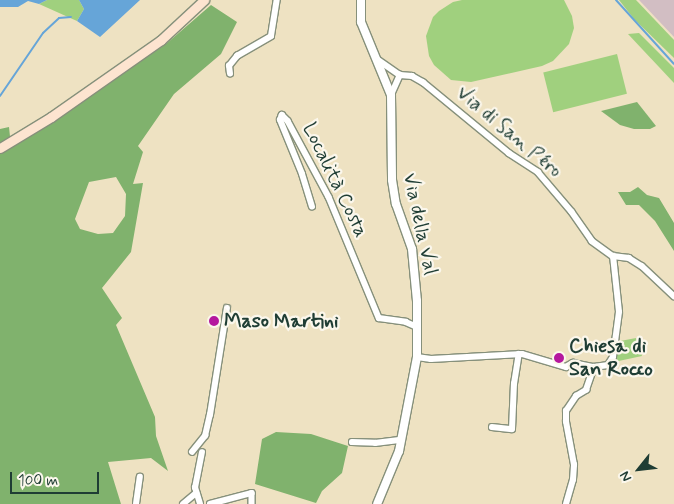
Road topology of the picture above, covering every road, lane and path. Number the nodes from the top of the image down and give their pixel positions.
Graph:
1 (204, 0) edge
2 (276, 0) edge
3 (358, 2) edge
4 (377, 59) junction
5 (398, 73) junction
6 (230, 74) dead end
7 (386, 79) junction
8 (391, 95) junction
9 (0, 148) edge
10 (312, 207) dead end
11 (613, 256) junction
12 (674, 296) edge
13 (227, 308) dead end
14 (417, 327) junction
15 (519, 354) junction
16 (417, 357) junction
17 (594, 367) junction
18 (492, 427) dead end
19 (401, 440) junction
20 (352, 442) dead end
21 (192, 452) dead end
22 (202, 453) dead end
23 (140, 478) dead end
24 (196, 494) junction
25 (136, 504) edge
26 (183, 504) edge
27 (200, 504) edge
28 (210, 504) edge
29 (252, 504) edge
30 (377, 504) edge
31 (566, 504) edge

1 - 9 main road
2 - 6 street
3 - 4 street, Via della Val
4 - 5 street, Via di San Péro
4 - 7 street, Via della Val
5 - 7 street
5 - 8 street
5 - 11 street, Via di San Péro
7 - 8 street, Via della Val
8 - 14 street, Via della Val
10 - 14 street, Località Costa
11 - 12 street, Via di San Péro
11 - 17 street
13 - 21 street
14 - 16 street, Via della Val
15 - 16 street
15 - 17 street
15 - 18 street
16 - 19 street, Via della Val
17 - 31 street
19 - 20 street
19 - 30 street, Via della Val
22 - 24 street
23 - 25 street
24 - 26 street
24 - 27 street
28 - 29 street

